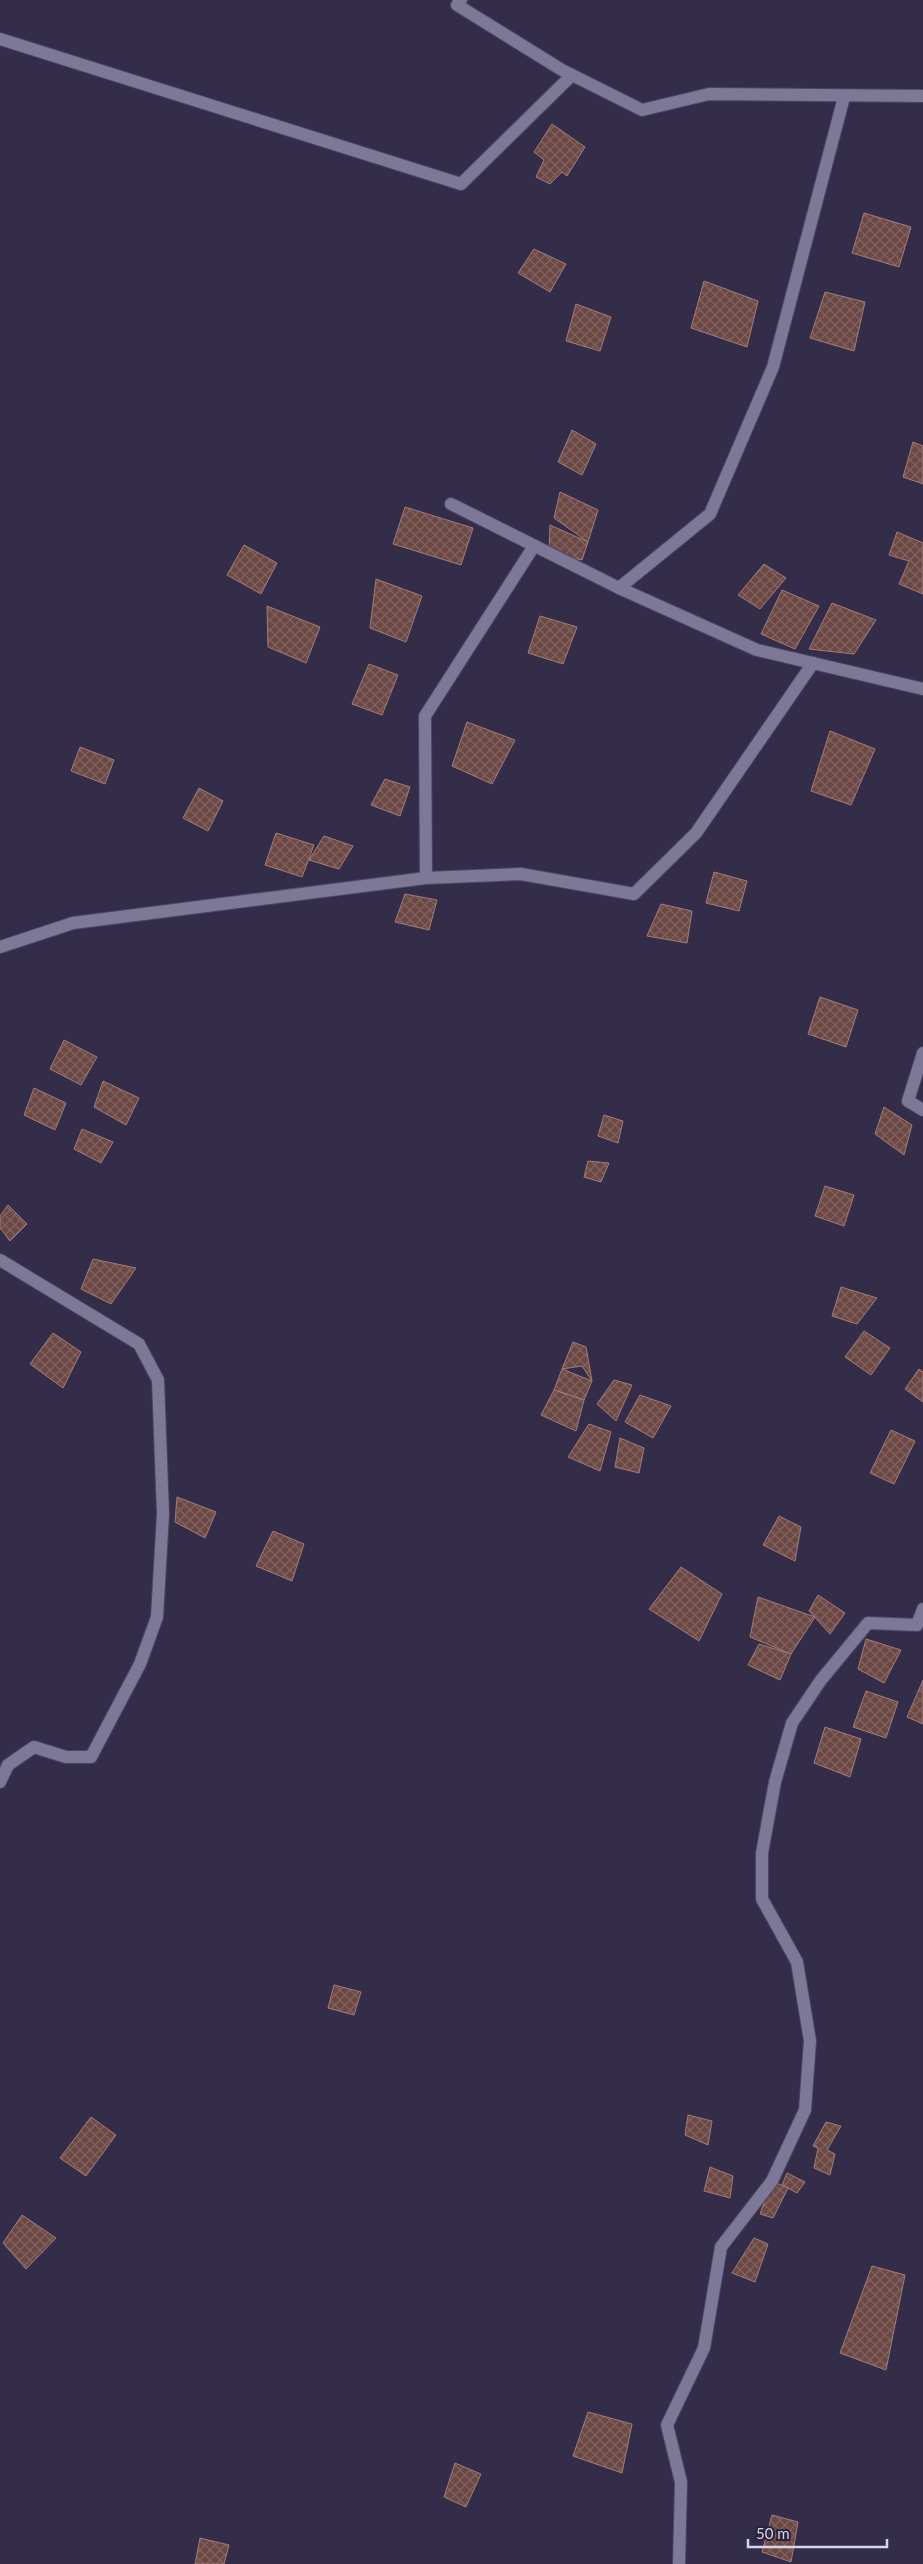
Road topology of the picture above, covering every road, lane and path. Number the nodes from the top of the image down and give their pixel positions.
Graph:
1 (461, 0) edge
2 (0, 39) edge
3 (572, 75) junction
4 (923, 96) edge
5 (844, 97) junction
6 (451, 504) dead end
7 (534, 546) junction
8 (619, 588) junction
9 (814, 663) junction
10 (923, 690) edge
11 (426, 878) junction
12 (0, 947) edge
13 (923, 1053) edge
14 (923, 1110) edge
15 (0, 1260) edge
16 (923, 1609) edge
17 (0, 1782) edge
18 (679, 2564) edge

1 - 3 street
2 - 3 street
3 - 5 street
4 - 5 street
5 - 8 street
6 - 7 street
7 - 8 street
7 - 11 street
8 - 9 street
9 - 10 street
9 - 11 street
11 - 12 street
13 - 14 street
15 - 17 street
16 - 18 street

